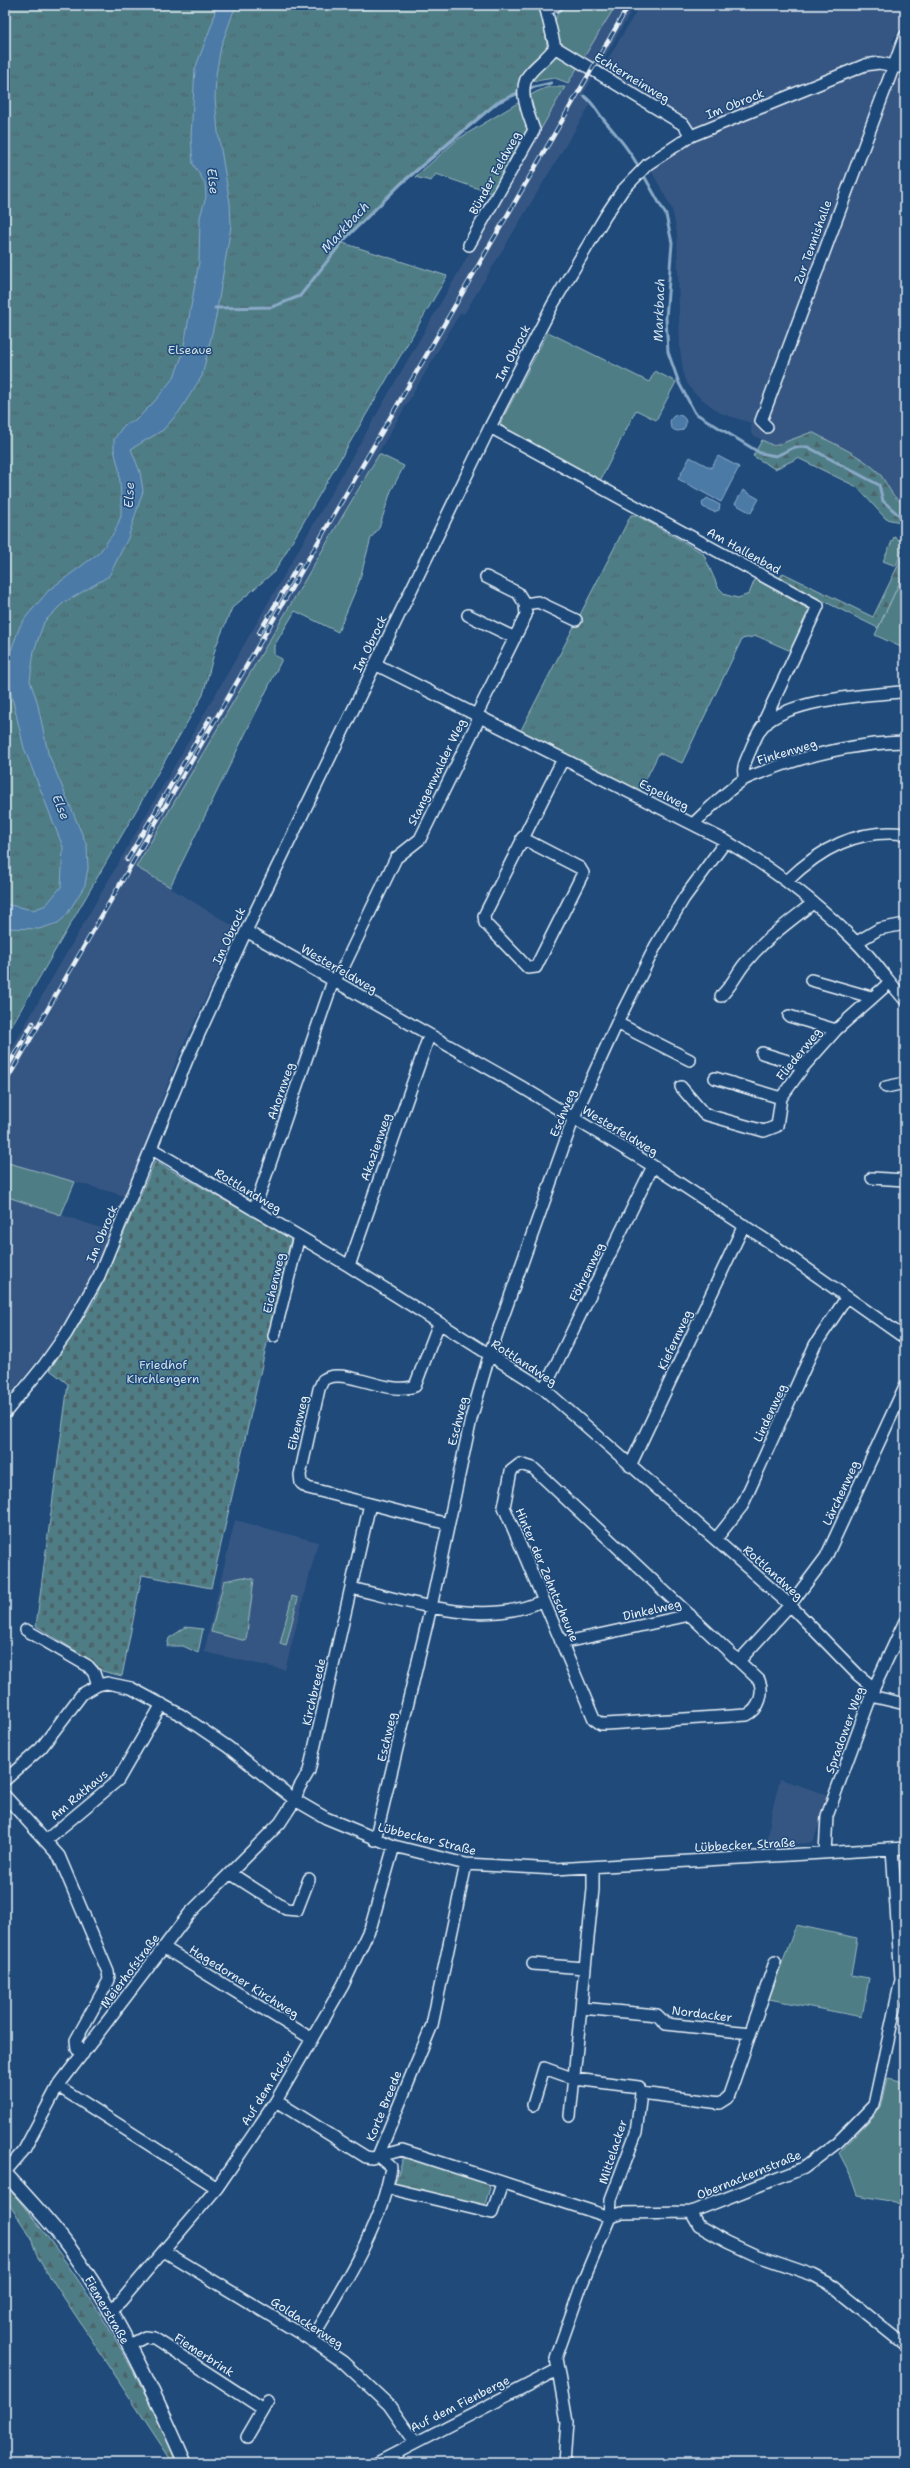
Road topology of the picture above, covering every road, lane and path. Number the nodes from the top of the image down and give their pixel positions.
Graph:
1 (557, 5) edge
2 (545, 7) edge
3 (905, 36) edge
4 (555, 47) junction
5 (893, 65) junction
6 (905, 68) edge
7 (691, 136) junction
8 (468, 246) dead end
9 (490, 427) junction
10 (767, 427) dead end
11 (486, 577) dead end
12 (525, 604) junction
13 (468, 615) dead end
14 (576, 620) dead end
15 (515, 638) junction
16 (375, 664) junction
17 (901, 692) dead end
18 (476, 716) junction
19 (767, 723) junction
20 (905, 742) edge
21 (563, 759) junction
22 (745, 779) junction
23 (693, 824) junction
24 (905, 834) edge
25 (522, 838) junction
26 (726, 841) junction
27 (787, 881) junction
28 (813, 903) junction
29 (905, 924) edge
30 (246, 931) junction
31 (856, 942) junction
32 (811, 980) dead end
33 (333, 981) junction
34 (889, 983) junction
35 (721, 996) dead end
36 (871, 998) junction
37 (905, 1000) edge
38 (789, 1016) dead end
39 (617, 1023) junction
40 (836, 1030) junction
41 (429, 1036) junction
42 (762, 1053) dead end
43 (690, 1060) dead end
44 (804, 1066) junction
45 (715, 1078) dead end
46 (905, 1083) edge
47 (681, 1087) dead end
48 (886, 1087) dead end
49 (781, 1098) junction
50 (574, 1117) junction
51 (152, 1149) junction
52 (653, 1166) junction
53 (872, 1178) dead end
54 (905, 1180) edge
55 (254, 1210) junction
56 (744, 1225) junction
57 (299, 1236) junction
58 (349, 1266) junction
59 (847, 1297) junction
60 (439, 1323) junction
61 (274, 1336) dead end
62 (905, 1338) edge
63 (489, 1356) junction
64 (905, 1386) edge
65 (544, 1389) junction
66 (5, 1413) edge
67 (630, 1466) junction
68 (370, 1504) junction
69 (448, 1524) junction
70 (716, 1539) junction
71 (351, 1588) junction
72 (542, 1601) junction
73 (790, 1605) junction
74 (431, 1606) junction
75 (690, 1615) junction
76 (905, 1621) edge
77 (26, 1630) dead end
78 (561, 1643) junction
79 (739, 1661) junction
80 (98, 1684) junction
81 (873, 1692) junction
82 (162, 1704) junction
83 (905, 1704) edge
84 (5, 1780) edge
85 (5, 1796) edge
86 (295, 1800) junction
87 (375, 1840) junction
88 (45, 1841) junction
89 (394, 1846) junction
90 (905, 1848) edge
91 (892, 1849) junction
92 (825, 1853) junction
93 (466, 1864) junction
94 (593, 1867) junction
95 (230, 1873) junction
96 (309, 1878) dead end
97 (163, 1947) junction
98 (775, 1962) dead end
99 (533, 1964) dead end
100 (584, 1968) junction
101 (581, 2008) junction
102 (750, 2033) junction
103 (312, 2039) junction
104 (83, 2054) junction
105 (575, 2079) junction
106 (58, 2086) junction
107 (641, 2093) junction
108 (276, 2101) junction
109 (533, 2105) dead end
110 (570, 2116) dead end
111 (378, 2156) junction
112 (5, 2172) edge
113 (502, 2184) junction
114 (218, 2188) junction
115 (388, 2188) junction
116 (691, 2212) junction
117 (610, 2217) junction
118 (164, 2251) junction
119 (109, 2311) junction
120 (311, 2340) junction
121 (905, 2345) edge
122 (128, 2346) junction
123 (557, 2370) junction
124 (247, 2437) dead end
125 (415, 2442) junction
126 (185, 2463) edge
127 (377, 2463) edge
128 (564, 2463) edge

1 - 2 street
2 - 4 street
3 - 5 street
4 - 7 street, Echterneinweg
4 - 8 street, Bünder Feldweg
5 - 6 street, Im Obrock
5 - 7 street, Im Obrock
5 - 10 street, Zur Tennishalle
7 - 9 street, Im Obrock
9 - 16 street, Im Obrock
9 - 19 street, Am Hallenbad
11 - 12 street
12 - 14 street
12 - 15 street, Stangenwalder Weg
13 - 15 street
15 - 18 street, Stangenwalder Weg
16 - 18 street, Espelweg
16 - 30 street, Im Obrock
17 - 19 street
18 - 21 street, Espelweg
18 - 33 street, Stangenwalder Weg
19 - 22 street, Am Hallenbad
20 - 22 street, Finkenweg
21 - 23 street, Espelweg
21 - 25 street
22 - 23 street, Finkenweg
23 - 26 street, Espelweg
24 - 27 street
25 - 25 street
26 - 27 street, Espelweg
26 - 39 street, Eschweg
27 - 28 street, Espelweg
28 - 31 street, Espelweg
28 - 35 street
29 - 31 street
30 - 33 street, Westerfeldweg
30 - 51 street, Im Obrock
31 - 34 street, Espelweg
32 - 36 street
33 - 41 street, Westerfeldweg
33 - 55 street, Ahornweg
34 - 36 street, Fliederweg
34 - 37 street, Espelweg
36 - 40 street, Fliederweg
38 - 40 street
39 - 43 street
39 - 50 street, Eschweg
40 - 44 street, Fliederweg
41 - 50 street, Westerfeldweg
41 - 58 street, Akazienweg
42 - 44 street
44 - 49 street, Fliederweg
45 - 49 street
46 - 48 street
47 - 49 street, Fliederweg
50 - 52 street, Westerfeldweg
50 - 63 street, Eschweg
51 - 55 street, Rottlandweg
51 - 66 street, Im Obrock
52 - 56 street, Westerfeldweg
52 - 65 street, Föhrenweg
53 - 54 street
55 - 57 street, Rottlandweg
56 - 59 street, Westerfeldweg
56 - 67 street, Kiefernweg
57 - 58 street, Rottlandweg
57 - 61 street, Eichenweg
58 - 60 street, Rottlandweg
59 - 62 street, Westerfeldweg
59 - 70 street, Lindenweg
60 - 63 street, Rottlandweg
60 - 68 street, Eibenweg
63 - 65 street, Rottlandweg
63 - 69 street, Eschweg
64 - 73 street, Lärchenweg
65 - 67 street, Rottlandweg
67 - 70 street, Rottlandweg
68 - 69 street, Eibenweg
68 - 71 street, Kirchbreede
69 - 74 street, Eschweg
70 - 73 street, Rottlandweg
71 - 74 street
71 - 86 street, Kirchbreede
72 - 74 street
72 - 75 street, Hinter der Zehntscheune
72 - 78 street, Hinter der Zehntscheune
73 - 79 street, Lärchenweg
73 - 81 street, Rottlandweg
74 - 87 street, Eschweg
75 - 78 street, Dinkelweg
75 - 79 street, Hinter der Zehntscheune
76 - 81 street, Spradower Weg
77 - 80 street
78 - 79 street, Hinter der Zehntscheune
80 - 82 street, Lübbecker Straße
80 - 84 street
81 - 83 street
81 - 92 street, Spradower Weg
82 - 86 street, Lübbecker Straße
82 - 88 street, Am Rathaus
85 - 88 street
86 - 87 street, Lübbecker Straße
86 - 95 street, Meierhofstraße
87 - 89 street, Lübbecker Straße
88 - 104 street
89 - 93 street, Lübbecker Straße
89 - 103 street, Auf dem Acker
90 - 91 street, Lübbecker Straße
91 - 92 street, Lübbecker Straße
91 - 116 street, Obernackernstraße
92 - 94 street, Lübbecker Straße
93 - 94 street, Lübbecker Straße
93 - 111 street, Korte Breede
94 - 100 street
95 - 96 street
95 - 97 street, Meierhofstraße
97 - 103 street, Hagedorner Kirchweg
97 - 104 street, Meierhofstraße
98 - 102 street
99 - 100 street
100 - 101 street
101 - 102 street, Nordacker
101 - 105 street
102 - 107 street
103 - 108 street, Auf dem Acker
104 - 106 street, Meierhofstraße
105 - 107 street
105 - 109 street
105 - 110 street
106 - 112 street, Meierhofstraße
106 - 114 street
107 - 117 street, Mittelacker
108 - 111 street
108 - 114 street, Auf dem Acker
111 - 113 street
111 - 115 street, Korte Breede
112 - 119 main road, Fiemerstraße
113 - 115 street
113 - 117 street
114 - 118 street, Auf dem Acker
115 - 120 street, Korte Breede
116 - 117 street, Obernackernstraße
116 - 121 street
117 - 123 street
118 - 119 street, Auf dem Acker
118 - 120 street, Goldackerweg
119 - 122 main road, Fiemerstraße
120 - 125 street, Goldackerweg
122 - 124 street, Fiemerbrink
122 - 126 main road, Fiemerstraße
123 - 125 street, Auf dem Fienberge
123 - 128 street
125 - 127 street, Auf dem Fienberge

